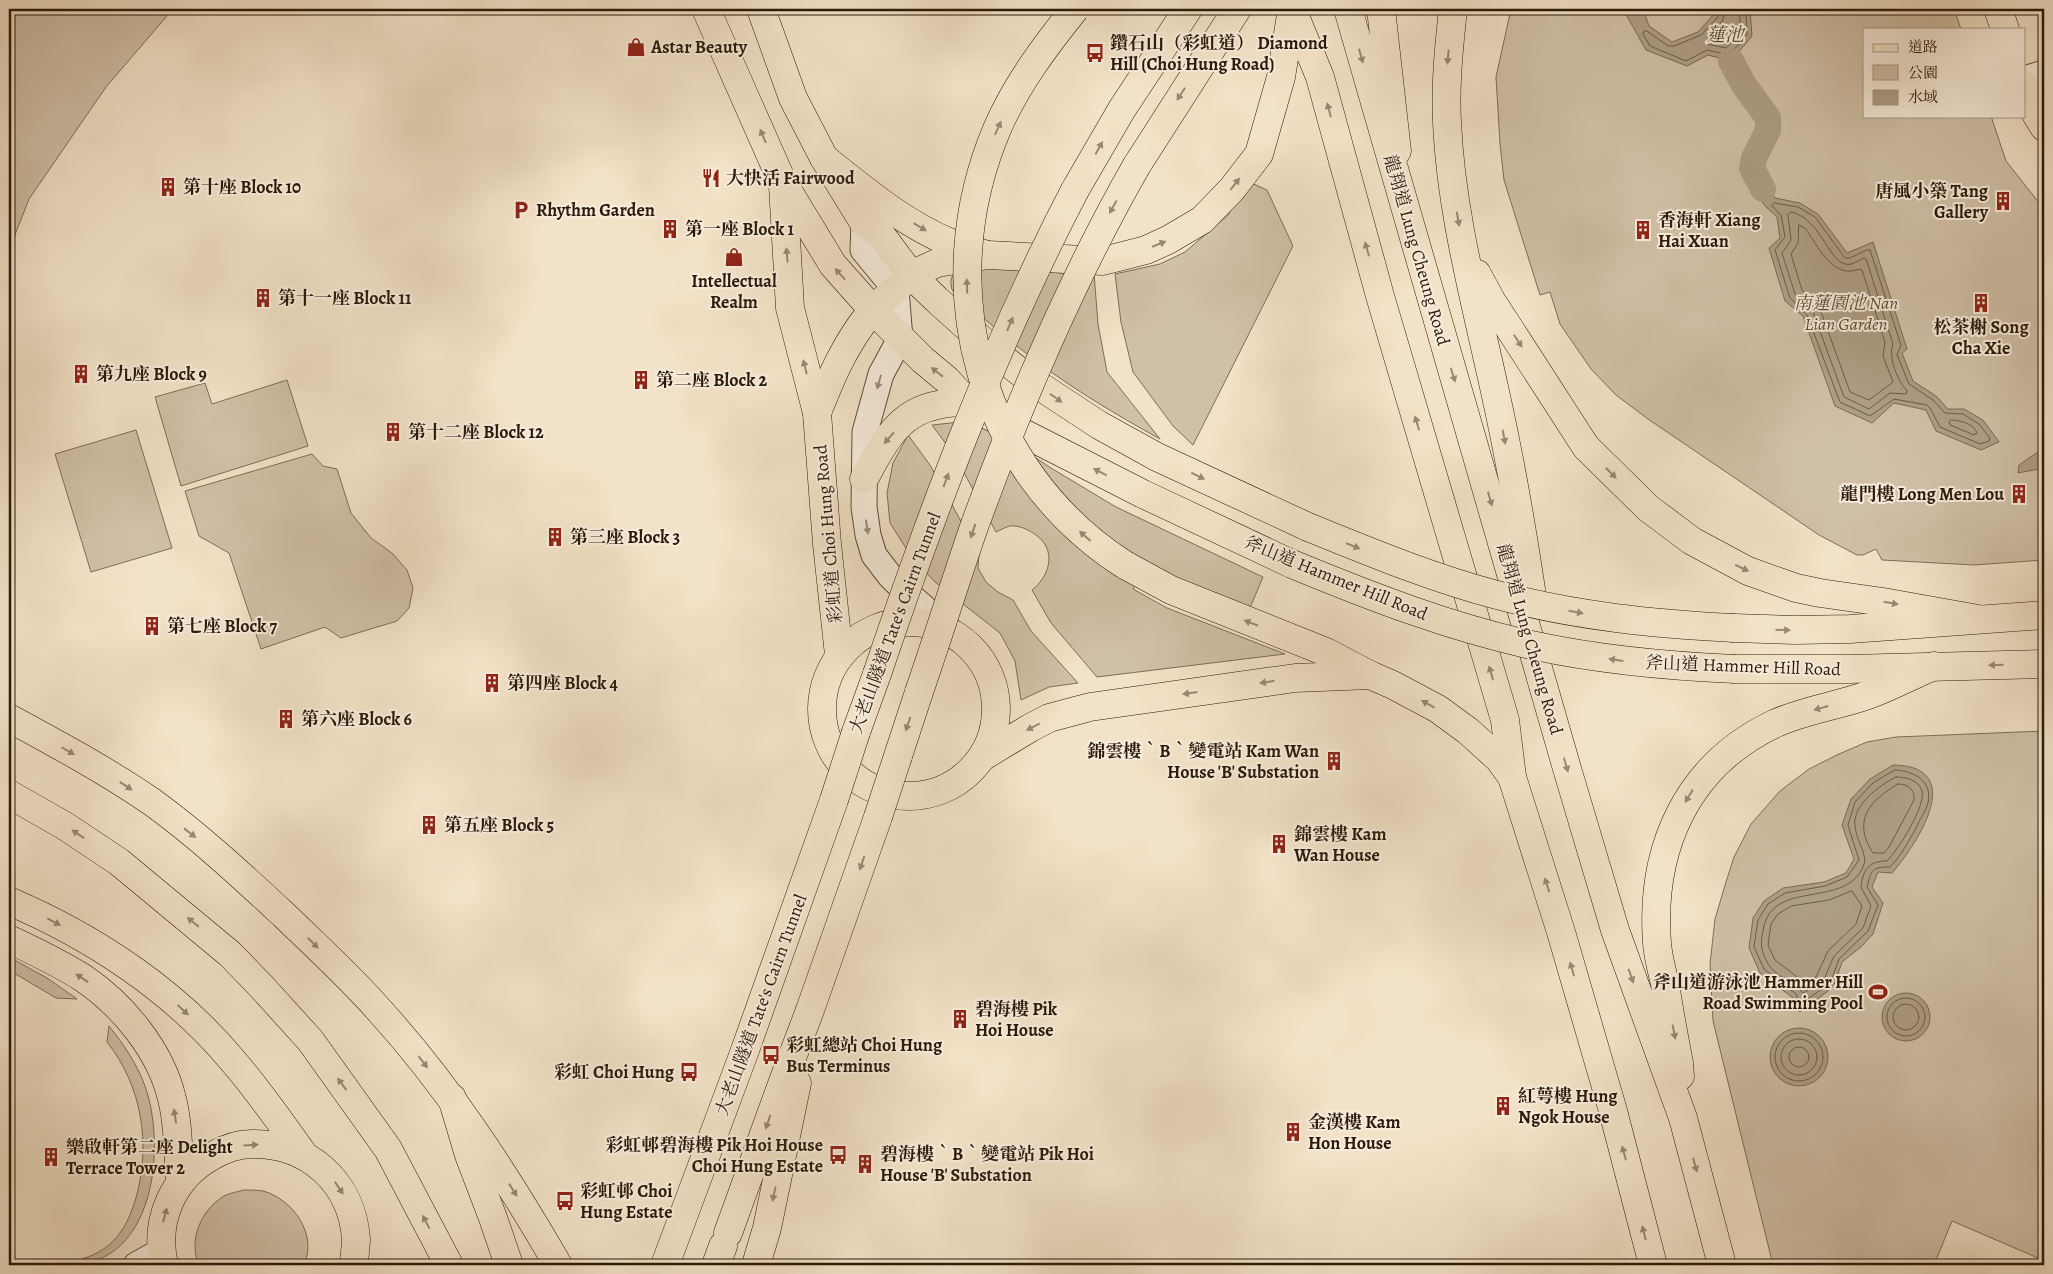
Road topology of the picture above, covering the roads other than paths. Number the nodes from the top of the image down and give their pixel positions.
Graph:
1 (706, 9) edge
2 (761, 9) edge
3 (1075, 9) edge
4 (1188, 9) edge
5 (1237, 9) edge
6 (1292, 9) edge
7 (1348, 9) edge
8 (1380, 9) edge
9 (1453, 9) edge
10 (1998, 9) edge
11 (2005, 28) edge
12 (2044, 72) edge
13 (2026, 78) edge
14 (2026, 90) edge
15 (2044, 127) edge
16 (824, 158) junction
17 (782, 181) junction
18 (1401, 194) junction
19 (1463, 248) junction
20 (988, 255) junction
21 (903, 283) junction
22 (873, 310) junction
23 (900, 339) junction
24 (972, 406) junction
25 (817, 413) junction
26 (864, 479) junction
27 (2044, 615) edge
28 (1978, 619) junction
29 (954, 634) junction
30 (840, 655) junction
31 (2044, 664) edge
32 (1934, 666) junction
33 (1370, 675) junction
34 (9, 718) edge
35 (1552, 718) junction
36 (982, 758) junction
37 (1512, 777) junction
38 (9, 794) edge
39 (9, 901) edge
40 (9, 939) edge
41 (810, 1010) junction
42 (452, 1098) junction
43 (1683, 1118) junction
44 (304, 1155) junction
45 (180, 1182) junction
46 (723, 1248) edge
47 (162, 1258) edge
48 (136, 1265) edge
49 (354, 1265) edge
50 (449, 1265) edge
51 (508, 1265) edge
52 (558, 1265) edge
53 (664, 1265) edge
54 (756, 1265) edge
55 (1653, 1265) edge
56 (1722, 1265) edge

17 -> 1 main road, 彩虹道 Choi Hung Road
2 - 16 main road
33 -> 3 main road, bridge
53 -> 4 main road, 大老山隧道 Tate's Cairn Tunnel, bridge
5 -> 41 main road, bridge
20 -> 6 main road
37 -> 6 main road
7 -> 18 main road, 龍翔道 Lung Cheung Road
8 - 18 main road
9 -> 19 main road
10 - 11 main road
12 - 13 street
14 - 15 main road
16 -> 20 main road
16 - 21 main road
22 -> 17 main road, 彩虹道 Choi Hung Road
25 -> 17 main road, 彩虹道 Choi Hung Road
18 -> 35 main road, 龍翔道 Lung Cheung Road
19 -> 28 main road
19 -> 35 main road
20 - 21 main road, 彩虹道 Choi Hung Road
21 - 22 main road, 彩虹道 Choi Hung Road
21 - 23 street
21 -> 28 main road, 斧山道 Hammer Hill Road, bridge
22 - 23 main road, 斧山道 Hammer Hill Road
22 - 25 main road, 彩虹道 Choi Hung Road
24 -> 23 main road, 斧山道 Hammer Hill Road
23 -> 26 street, 彩虹道 Choi Hung Road
24 -> 26 main road
32 -> 24 main road, 斧山道 Hammer Hill Road, bridge
25 - 30 main road, 彩虹道 Choi Hung Road
26 -> 29 street, 彩虹道 Choi Hung Road
27 - 28 main road, 斧山道 Hammer Hill Road
29 - 30 main road, 彩虹道 Choi Hung Road
29 - 36 main road, 彩虹道 Choi Hung Road
30 - 36 main road, 彩虹道 Choi Hung Road
31 -> 32 main road, 斧山道 Hammer Hill Road
32 -> 43 main road
33 -> 36 main road
37 -> 33 main road
34 -> 42 main road
35 -> 43 main road, 龍翔道 Lung Cheung Road
55 -> 37 main road
50 -> 38 main road
39 -> 44 main road
45 -> 40 main road
41 -> 46 main road
41 -> 54 main road
42 - 51 main road
42 -> 52 main road
43 -> 56 main road, 龍翔道 Lung Cheung Road
45 -> 44 main road
44 -> 49 main road
47 -> 45 main road
47 - 48 street

